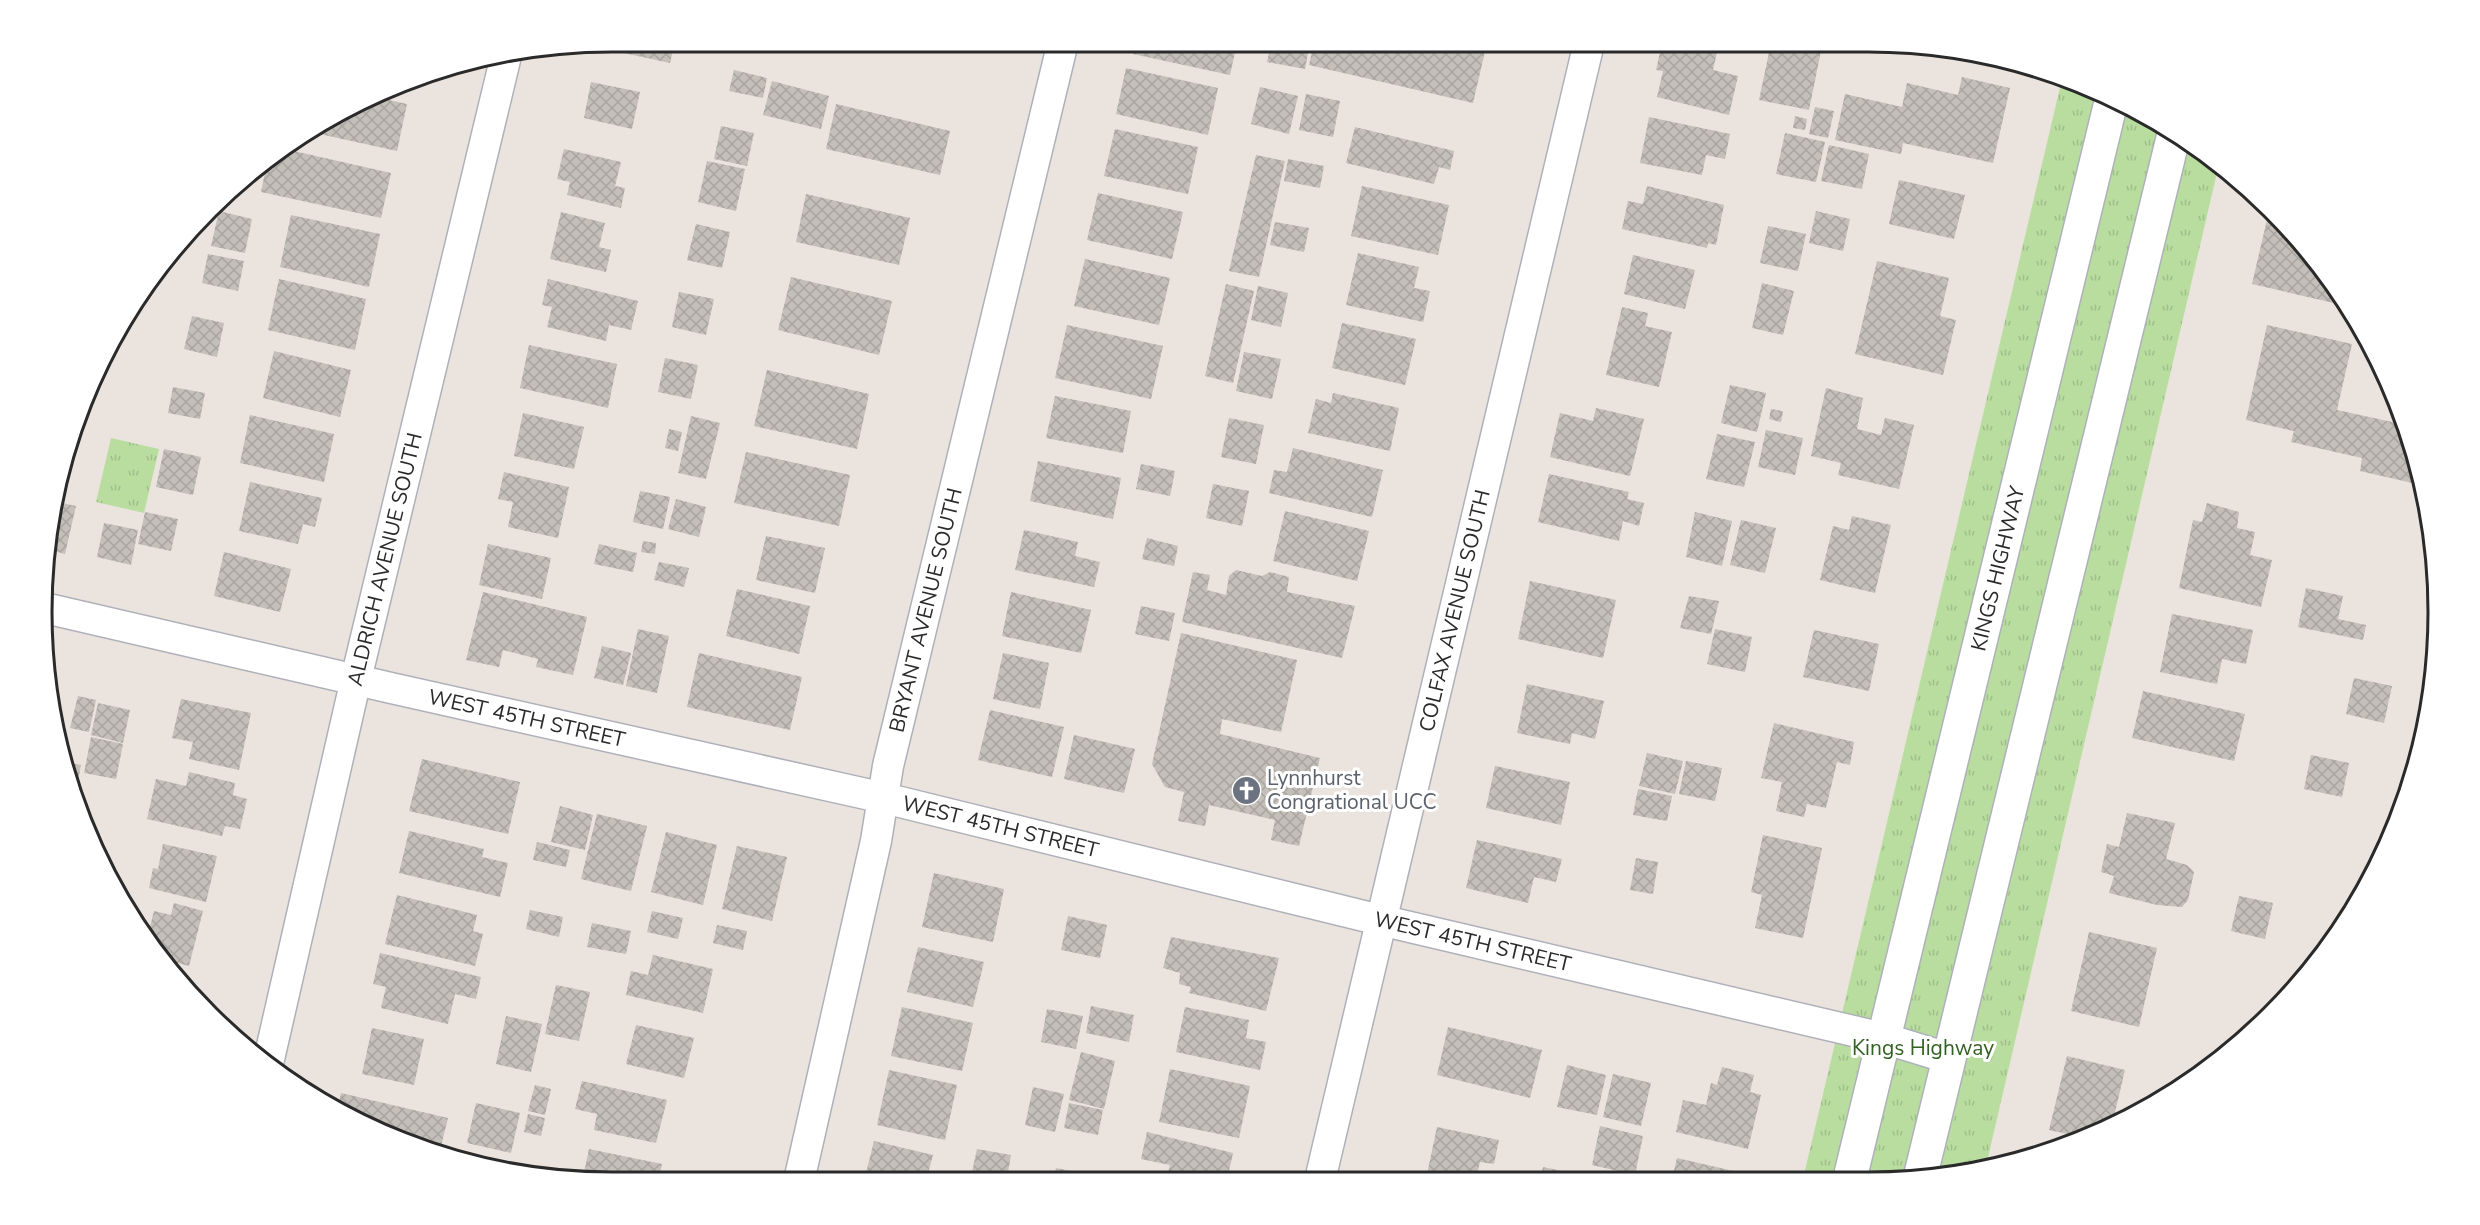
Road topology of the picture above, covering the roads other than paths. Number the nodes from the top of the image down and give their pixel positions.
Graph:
1 (1061, 52) edge
2 (1587, 52) edge
3 (504, 63) edge
4 (2110, 108) edge
5 (2172, 143) edge
6 (52, 609) edge
7 (356, 679) junction
8 (884, 798) junction
9 (1380, 920) junction
10 (1883, 1038) junction
11 (270, 1055) edge
12 (1948, 1058) junction
13 (1922, 1170) edge
14 (801, 1172) edge
15 (1322, 1172) edge
16 (1851, 1172) edge

1 - 8 street, BRYANT AVENUE SOUTH
2 - 9 street, COLFAX AVENUE SOUTH
3 - 7 street, ALDRICH AVENUE SOUTH
4 - 10 street, KINGS HIGHWAY
5 - 12 street
6 - 7 street, WEST 45TH STREET
7 - 8 street, WEST 45TH STREET
7 - 11 street, ALDRICH AVENUE SOUTH
8 - 9 street, WEST 45TH STREET
8 - 14 street, BRYANT AVENUE SOUTH
9 - 10 street, WEST 45TH STREET
9 - 15 street, COLFAX AVENUE SOUTH
10 - 12 street, WEST 45TH STREET
10 - 16 street, KINGS HIGHWAY
12 - 13 street

